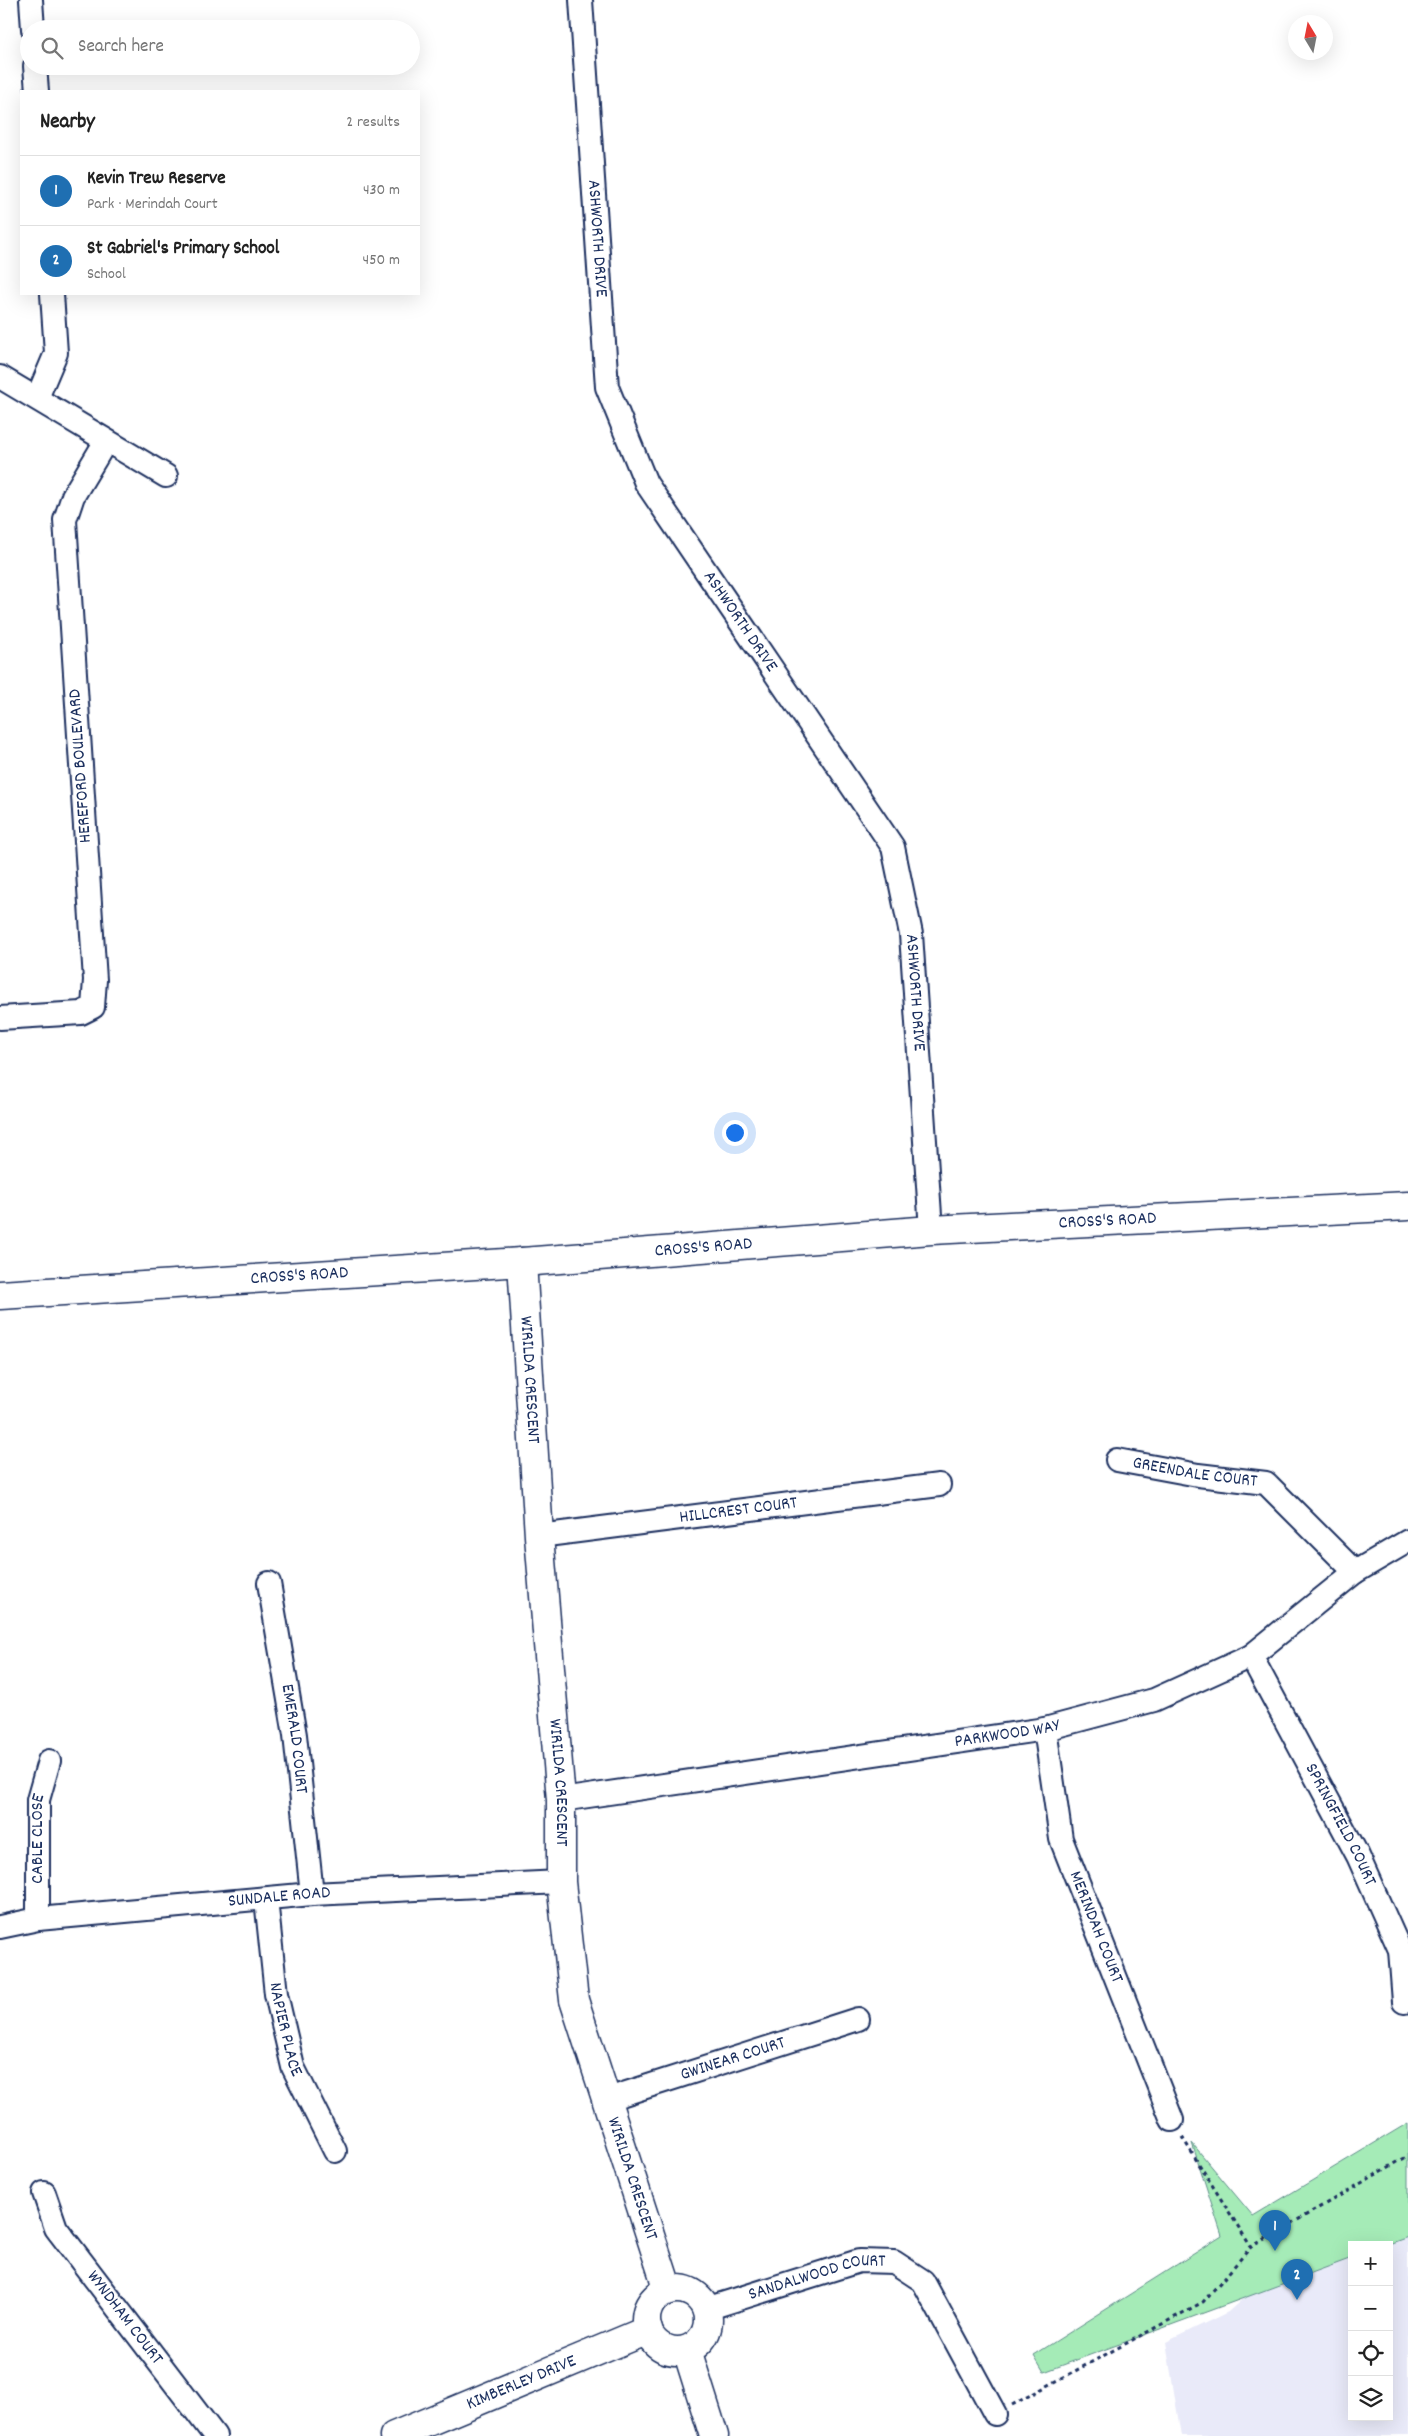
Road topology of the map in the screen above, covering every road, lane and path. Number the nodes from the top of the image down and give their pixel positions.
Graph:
1 (31, 0) edge
2 (581, 0) edge
3 (32, 20) edge
4 (36, 75) edge
5 (37, 90) edge
6 (52, 295) edge
7 (0, 378) edge
8 (37, 398) junction
9 (106, 441) junction
10 (166, 476) dead end
11 (0, 1018) edge
12 (1408, 1206) edge
13 (931, 1230) junction
14 (522, 1262) junction
15 (0, 1295) edge
16 (1117, 1460) dead end
17 (939, 1485) dead end
18 (539, 1536) junction
19 (1408, 1541) edge
20 (1355, 1572) junction
21 (269, 1583) dead end
22 (1252, 1656) junction
23 (1045, 1728) junction
24 (49, 1761) dead end
25 (560, 1800) junction
26 (561, 1882) junction
27 (312, 1894) junction
28 (266, 1898) junction
29 (38, 1919) junction
30 (0, 1926) edge
31 (1404, 2002) dead end
32 (858, 2020) dead end
33 (608, 2098) junction
34 (1172, 2120) joint
35 (335, 2152) dead end
36 (1408, 2156) edge
37 (44, 2193) dead end
38 (1250, 2247) junction
39 (668, 2290) junction
40 (706, 2309) junction
41 (648, 2330) junction
42 (687, 2350) junction
43 (995, 2414) joint
44 (399, 2435) edge
45 (215, 2436) edge
46 (714, 2436) edge

1 - 3 street
2 - 13 street, ASHWORTH DRIVE
4 - 5 street
6 - 8 street
7 - 8 street
8 - 9 street
9 - 10 street
9 - 11 street, HEREFORD BOULEVARD
12 - 13 street, CROSS'S ROAD
13 - 14 street, CROSS'S ROAD
14 - 15 street, CROSS'S ROAD
14 - 18 street, WIRILDA CRESCENT
16 - 20 street, GREENDALE COURT
17 - 18 street, HILLCREST COURT
18 - 25 street, WIRILDA CRESCENT
19 - 20 street, PARKWOOD WAY
20 - 22 street, PARKWOOD WAY
21 - 27 street, EMERALD COURT
22 - 23 street, PARKWOOD WAY
22 - 31 street, SPRINGFIELD COURT
23 - 25 street, PARKWOOD WAY
23 - 34 street, MERINDAH COURT
24 - 29 street, CABLE CLOSE
25 - 26 street, WIRILDA CRESCENT
26 - 27 street, SUNDALE ROAD
26 - 33 street, WIRILDA CRESCENT
27 - 28 street, SUNDALE ROAD
28 - 29 street, SUNDALE ROAD
28 - 35 street, NAPIER PLACE
29 - 30 street, SUNDALE ROAD
32 - 33 street, GWINEAR COURT
33 - 39 street, WIRILDA CRESCENT
34 - 38 path
36 - 38 path
37 - 45 street, WYNDHAM COURT
38 - 43 path
39 - 40 street
39 - 41 street
40 - 42 street
40 - 43 street, SANDALWOOD COURT
41 - 42 street
41 - 44 street, KIMBERLEY DRIVE
42 - 46 street

